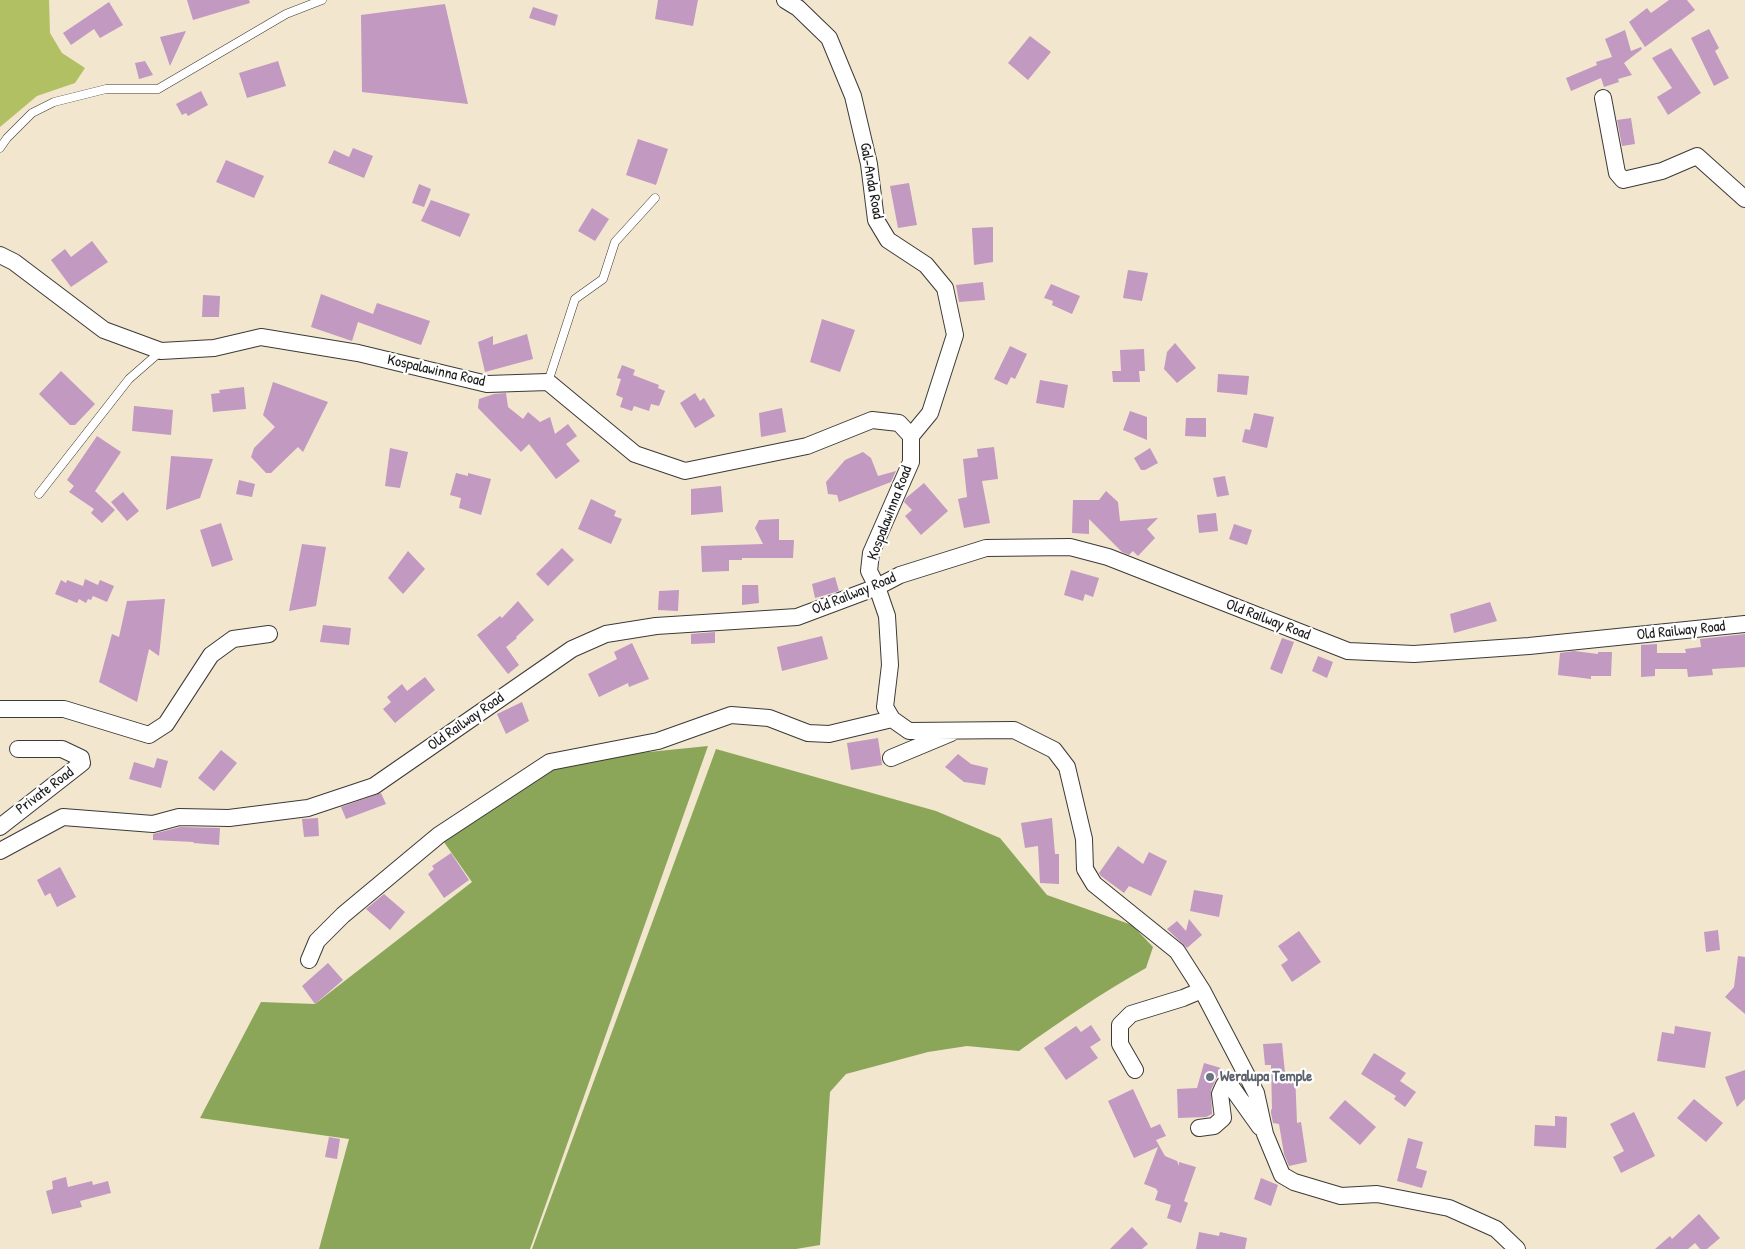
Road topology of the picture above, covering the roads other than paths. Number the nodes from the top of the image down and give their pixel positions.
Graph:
1 (322, 0) edge
2 (785, 0) edge
3 (1602, 98) dead end
4 (0, 148) edge
5 (654, 198) dead end
6 (1745, 199) edge
7 (0, 255) edge
8 (161, 351) junction
9 (548, 382) junction
10 (911, 436) junction
11 (39, 494) dead end
12 (877, 586) junction
13 (1745, 624) edge
14 (269, 634) dead end
15 (0, 709) edge
16 (892, 718) junction
17 (960, 729) junction
18 (18, 749) dead end
19 (891, 758) dead end
20 (0, 827) edge
21 (0, 850) edge
22 (309, 960) dead end
23 (1202, 990) junction
24 (1135, 1070) dead end
25 (1199, 1128) dead end
26 (1265, 1134) junction
27 (1517, 1249) edge

1 - 4 lane
2 - 10 street, Gal-Anda Road
3 - 6 street
5 - 9 lane
7 - 8 street, Kospalawinna Road
8 - 9 street, Kospalawinna Road
8 - 11 lane
9 - 10 street
10 - 12 street, Kospalawinna Road
12 - 13 street, Old Railway Road
12 - 16 street, Kospalawinna Road
12 - 21 street, Old Railway Road
14 - 15 street
16 - 17 street
16 - 22 street
17 - 19 street
17 - 23 street
18 - 20 street, Private Road
23 - 24 street
23 - 26 street
25 - 26 street
26 - 27 street

